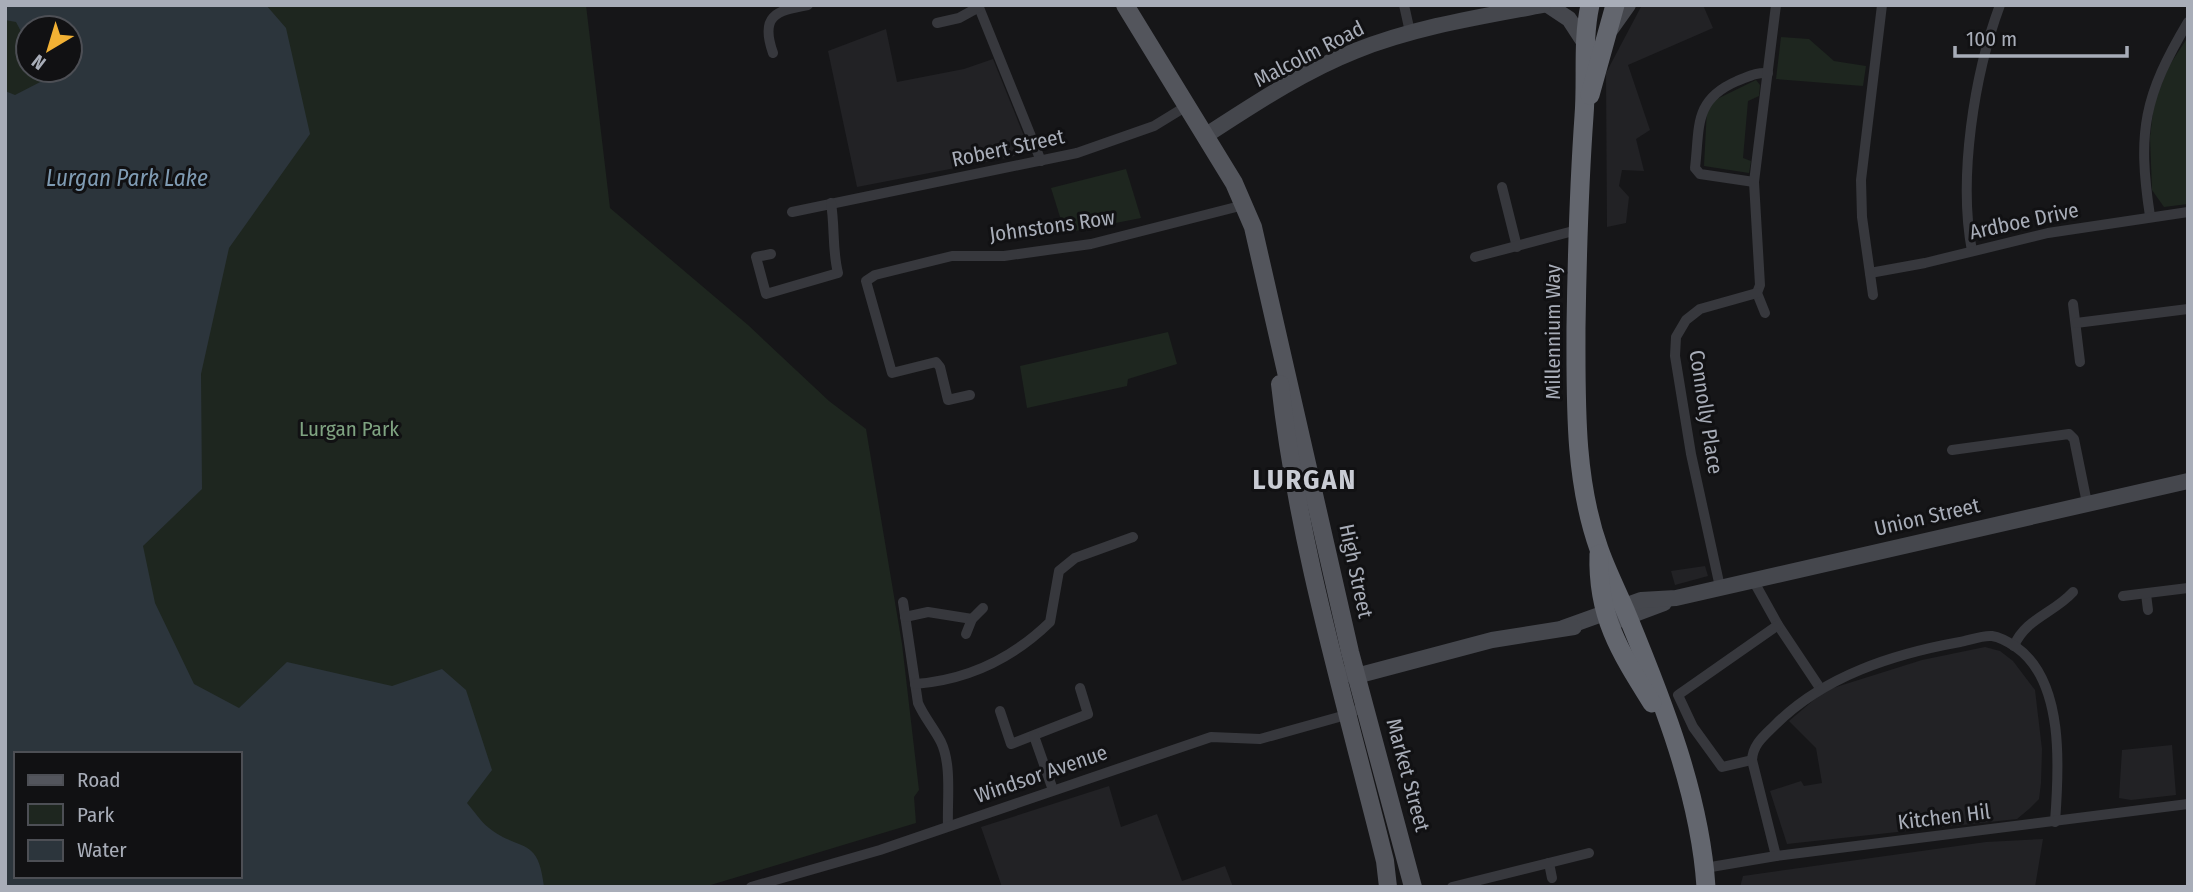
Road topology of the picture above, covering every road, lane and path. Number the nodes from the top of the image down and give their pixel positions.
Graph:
1 (808, 5) edge
2 (1125, 5) edge
3 (1404, 5) edge
4 (1506, 5) edge
5 (1545, 5) edge
6 (1590, 5) edge
7 (1602, 5) edge
8 (1615, 5) edge
9 (1628, 5) edge
10 (1776, 5) edge
11 (1882, 5) edge
12 (2000, 5) edge
13 (979, 6) edge
14 (1484, 7) edge
15 (780, 8) edge
16 (2188, 22) edge
17 (937, 23) dead end
18 (1439, 25) junction
19 (1609, 31) junction
20 (1410, 32) junction
21 (1584, 42) junction
22 (773, 53) dead end
23 (1768, 73) junction
24 (1185, 107) junction
25 (1584, 109) junction
26 (1205, 136) junction
27 (1041, 161) junction
28 (1754, 182) junction
29 (1502, 187) dead end
30 (831, 203) junction
31 (1244, 205) junction
32 (792, 212) dead end
33 (2188, 212) edge
34 (2150, 216) junction
35 (1577, 230) junction
36 (1517, 247) junction
37 (1972, 251) junction
38 (771, 254) dead end
39 (1475, 257) dead end
40 (1870, 273) junction
41 (1757, 293) junction
42 (1873, 295) dead end
43 (2073, 304) dead end
44 (2188, 309) edge
45 (1765, 313) dead end
46 (2076, 323) junction
47 (2080, 362) dead end
48 (970, 395) dead end
49 (1290, 413) junction
50 (1952, 450) dead end
51 (2188, 481) edge
52 (2087, 502) junction
53 (1322, 522) junction
54 (1304, 527) junction
55 (1133, 537) dead end
56 (1753, 580) junction
57 (1720, 587) junction
58 (2188, 588) edge
59 (2073, 592) dead end
60 (2146, 594) junction
61 (2123, 596) dead end
62 (903, 602) dead end
63 (983, 608) dead end
64 (2148, 611) dead end
65 (1616, 614) junction
66 (905, 617) junction
67 (972, 620) junction
68 (1778, 625) junction
69 (966, 634) dead end
70 (2014, 646) junction
71 (1357, 676) junction
72 (1336, 677) junction
73 (915, 684) junction
74 (1080, 688) dead end
75 (1820, 688) junction
76 (1365, 706) junction
77 (1000, 711) dead end
78 (1346, 715) junction
79 (1671, 735) junction
80 (1034, 736) junction
81 (1752, 760) junction
82 (1053, 790) junction
83 (2188, 804) edge
84 (2055, 822) junction
85 (948, 826) junction
86 (1589, 853) dead end
87 (1776, 856) junction
88 (1549, 863) junction
89 (1705, 877) edge
90 (1552, 878) dead end
91 (751, 887) edge
92 (1388, 887) edge
93 (1413, 887) edge
94 (1452, 887) edge

1 - 15 street
2 - 24 main road, High Street
3 - 20 street
4 - 14 street, Malcolm Road
5 - 18 street, Malcolm Road
5 - 21 street
6 - 21 highway, Millennium Way
7 - 25 highway
8 - 19 highway, Millennium Way
9 - 19 street
10 - 23 street
11 - 40 street
12 - 37 street
13 - 17 street
13 - 27 street
14 - 18 street, Malcolm Road
15 - 22 street
16 - 34 street
18 - 20 street, Malcolm Road
19 - 25 highway, Millennium Way
20 - 26 street, Malcolm Road
21 - 25 highway, Millennium Way
23 - 28 street
23 - 28 street
24 - 26 main road, High Street
24 - 27 street, Robert Street
25 - 35 highway, Millennium Way
26 - 31 main road, High Street
27 - 30 street, Robert Street
28 - 41 street
29 - 36 street
30 - 32 street, Robert Street
30 - 38 street
31 - 48 street, Johnstons Row
31 - 49 main road, High Street
33 - 34 street, Ardboe Drive
34 - 37 street, Ardboe Drive
35 - 36 street
35 - 65 highway, Millennium Way
36 - 39 street
37 - 40 street, Ardboe Drive
40 - 42 street
41 - 45 street
41 - 57 street, Connolly Place
43 - 46 street
44 - 46 street
46 - 47 street
49 - 53 main road, High Street
49 - 54 main road, High Street
50 - 52 street
51 - 52 street, Union Street
52 - 56 street, Union Street
53 - 54 main road
53 - 71 main road, High Street
54 - 72 main road, High Street
55 - 73 street
56 - 57 street, Union Street
56 - 68 street
57 - 65 street, Union Street
58 - 60 street
59 - 70 street
60 - 61 street
60 - 64 street
62 - 66 street
63 - 67 street
65 - 71 street, Union Street
65 - 79 highway, Millennium Way
65 - 79 highway, Millennium Way
66 - 67 street
66 - 73 street
67 - 69 street
68 - 75 street
68 - 81 street
70 - 75 street
70 - 84 street
71 - 72 street, Union Street
71 - 76 main road, Market Street
72 - 78 main road, Market Street
73 - 85 street
74 - 80 street
75 - 81 street
76 - 78 street, Windsor Avenue
76 - 93 main road, Market Street
77 - 80 street
78 - 82 street, Windsor Avenue
78 - 92 main road, Market Street
79 - 89 highway, Millennium Way
80 - 82 street
81 - 87 street
82 - 85 street, Windsor Avenue
83 - 84 street, Kitchen Hil
84 - 87 street, Kitchen Hil
85 - 91 street, Windsor Avenue
86 - 88 street
87 - 89 street, Kitchen Hil
88 - 90 street
88 - 94 street

